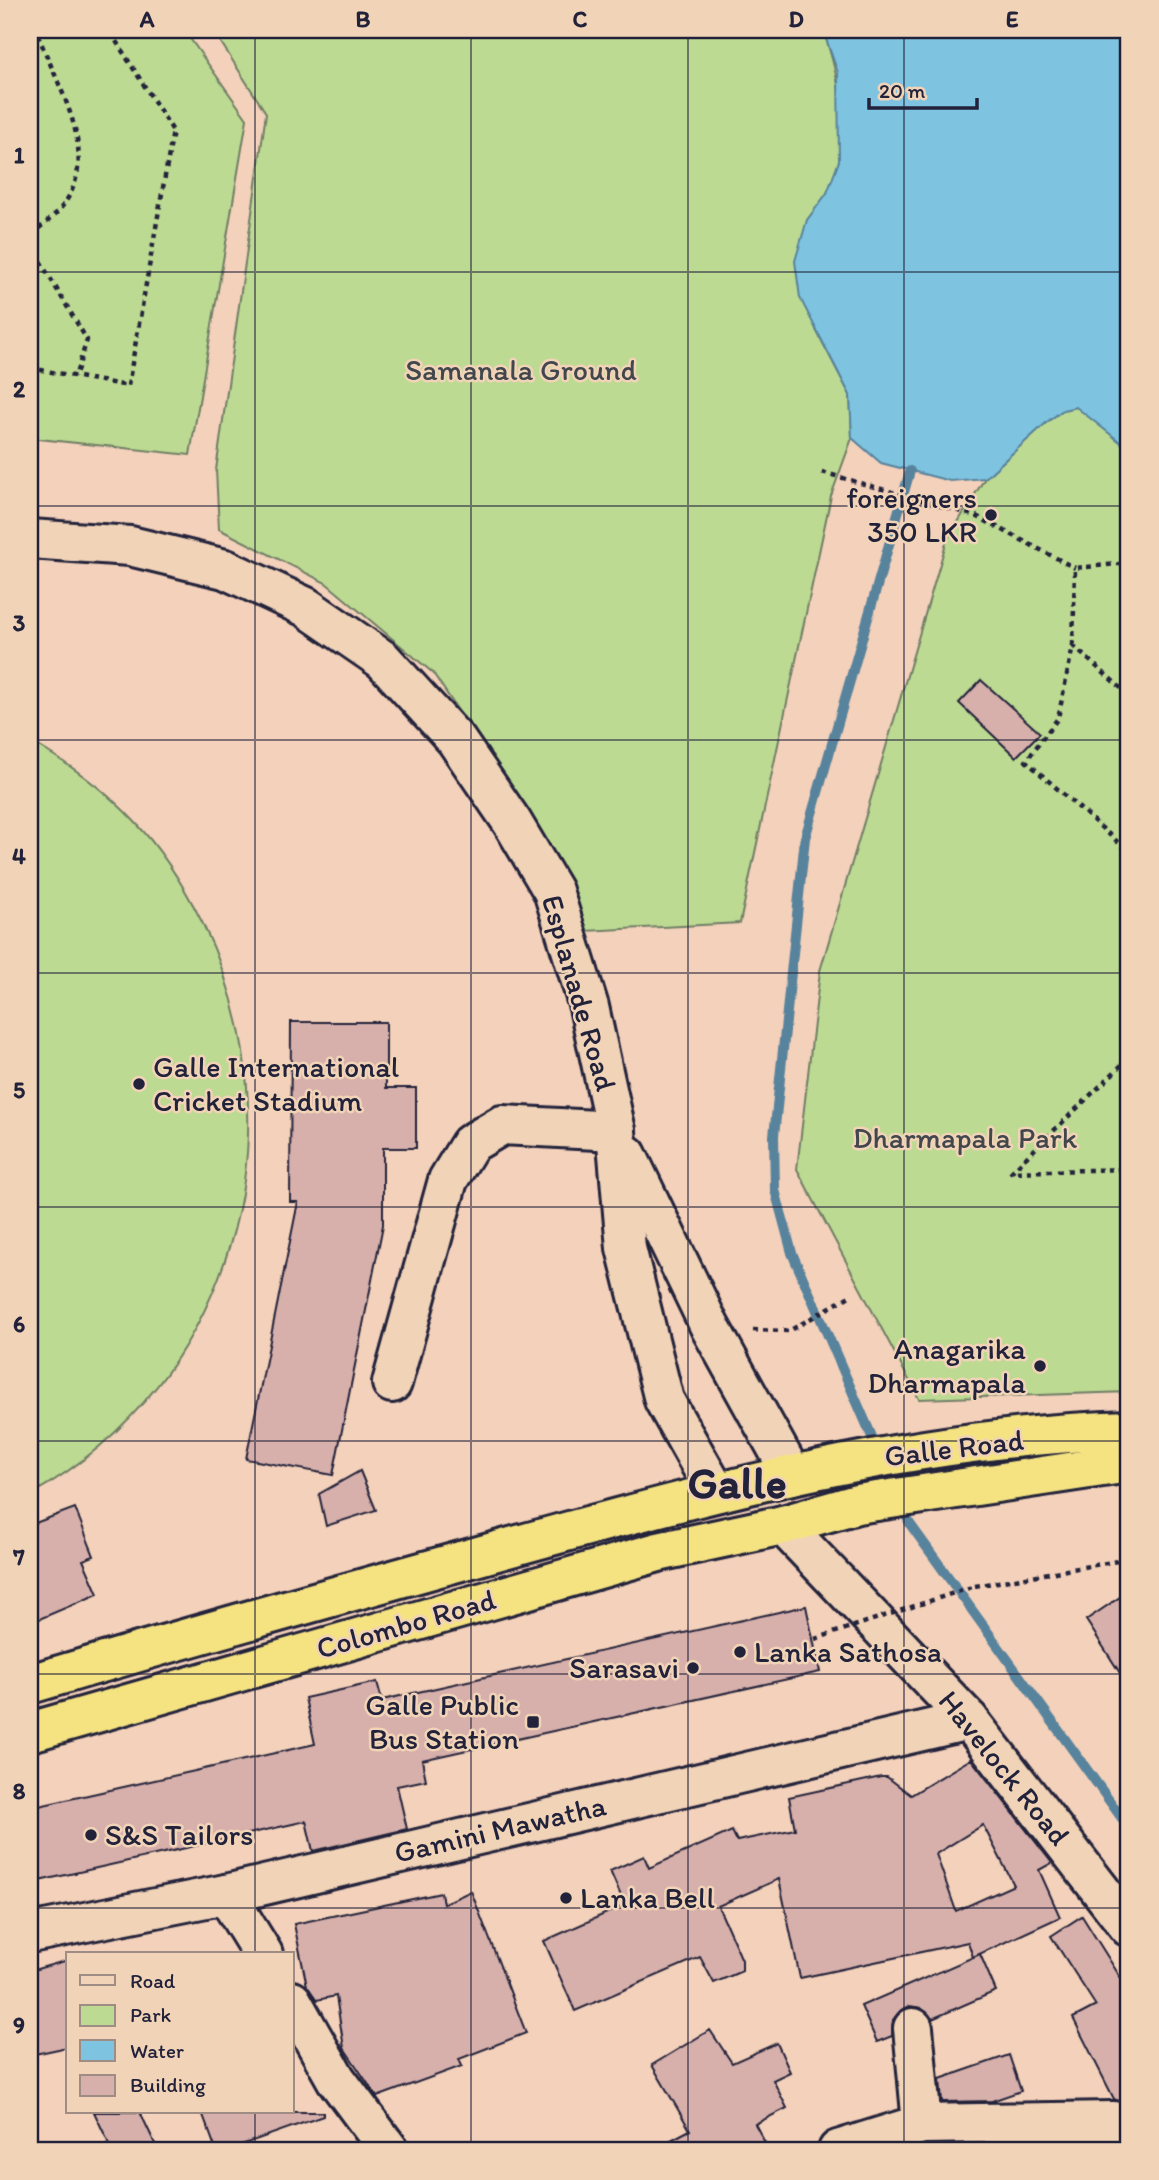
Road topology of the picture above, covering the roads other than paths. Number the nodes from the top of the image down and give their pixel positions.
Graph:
1 (30, 539) edge
2 (616, 1131) junction
3 (392, 1382) dead end
4 (1129, 1430) edge
5 (1129, 1463) edge
6 (786, 1476) junction
7 (716, 1492) junction
8 (783, 1525) junction
9 (30, 1685) edge
10 (969, 1720) junction
11 (30, 1732) edge
12 (226, 1894) junction
13 (1129, 1927) edge
14 (30, 1933) edge
15 (262, 1952) edge
16 (294, 2005) edge
17 (914, 2028) dead end
18 (922, 2124) junction
19 (1123, 2128) edge
20 (1004, 2137) edge
21 (389, 2150) edge
22 (838, 2150) edge

1 - 2 street, Esplanade Road
2 - 3 street
2 - 6 street, Esplanade Road
2 - 7 street, Esplanade Road
4 - 6 highway, Galle Road
5 - 8 highway, Galle Road
6 - 7 highway, Colombo Road
6 - 8 highway
7 - 8 highway
7 - 9 highway, Colombo Road
8 - 10 street, Havelock Road
8 - 11 highway, Colombo Road
10 - 12 street, Gamini Mawatha
10 - 13 street, Havelock Road
12 - 14 street, Gamini Mawatha
12 - 15 street
16 - 21 street
17 - 18 street
18 - 20 street
18 - 22 street
19 - 20 street

